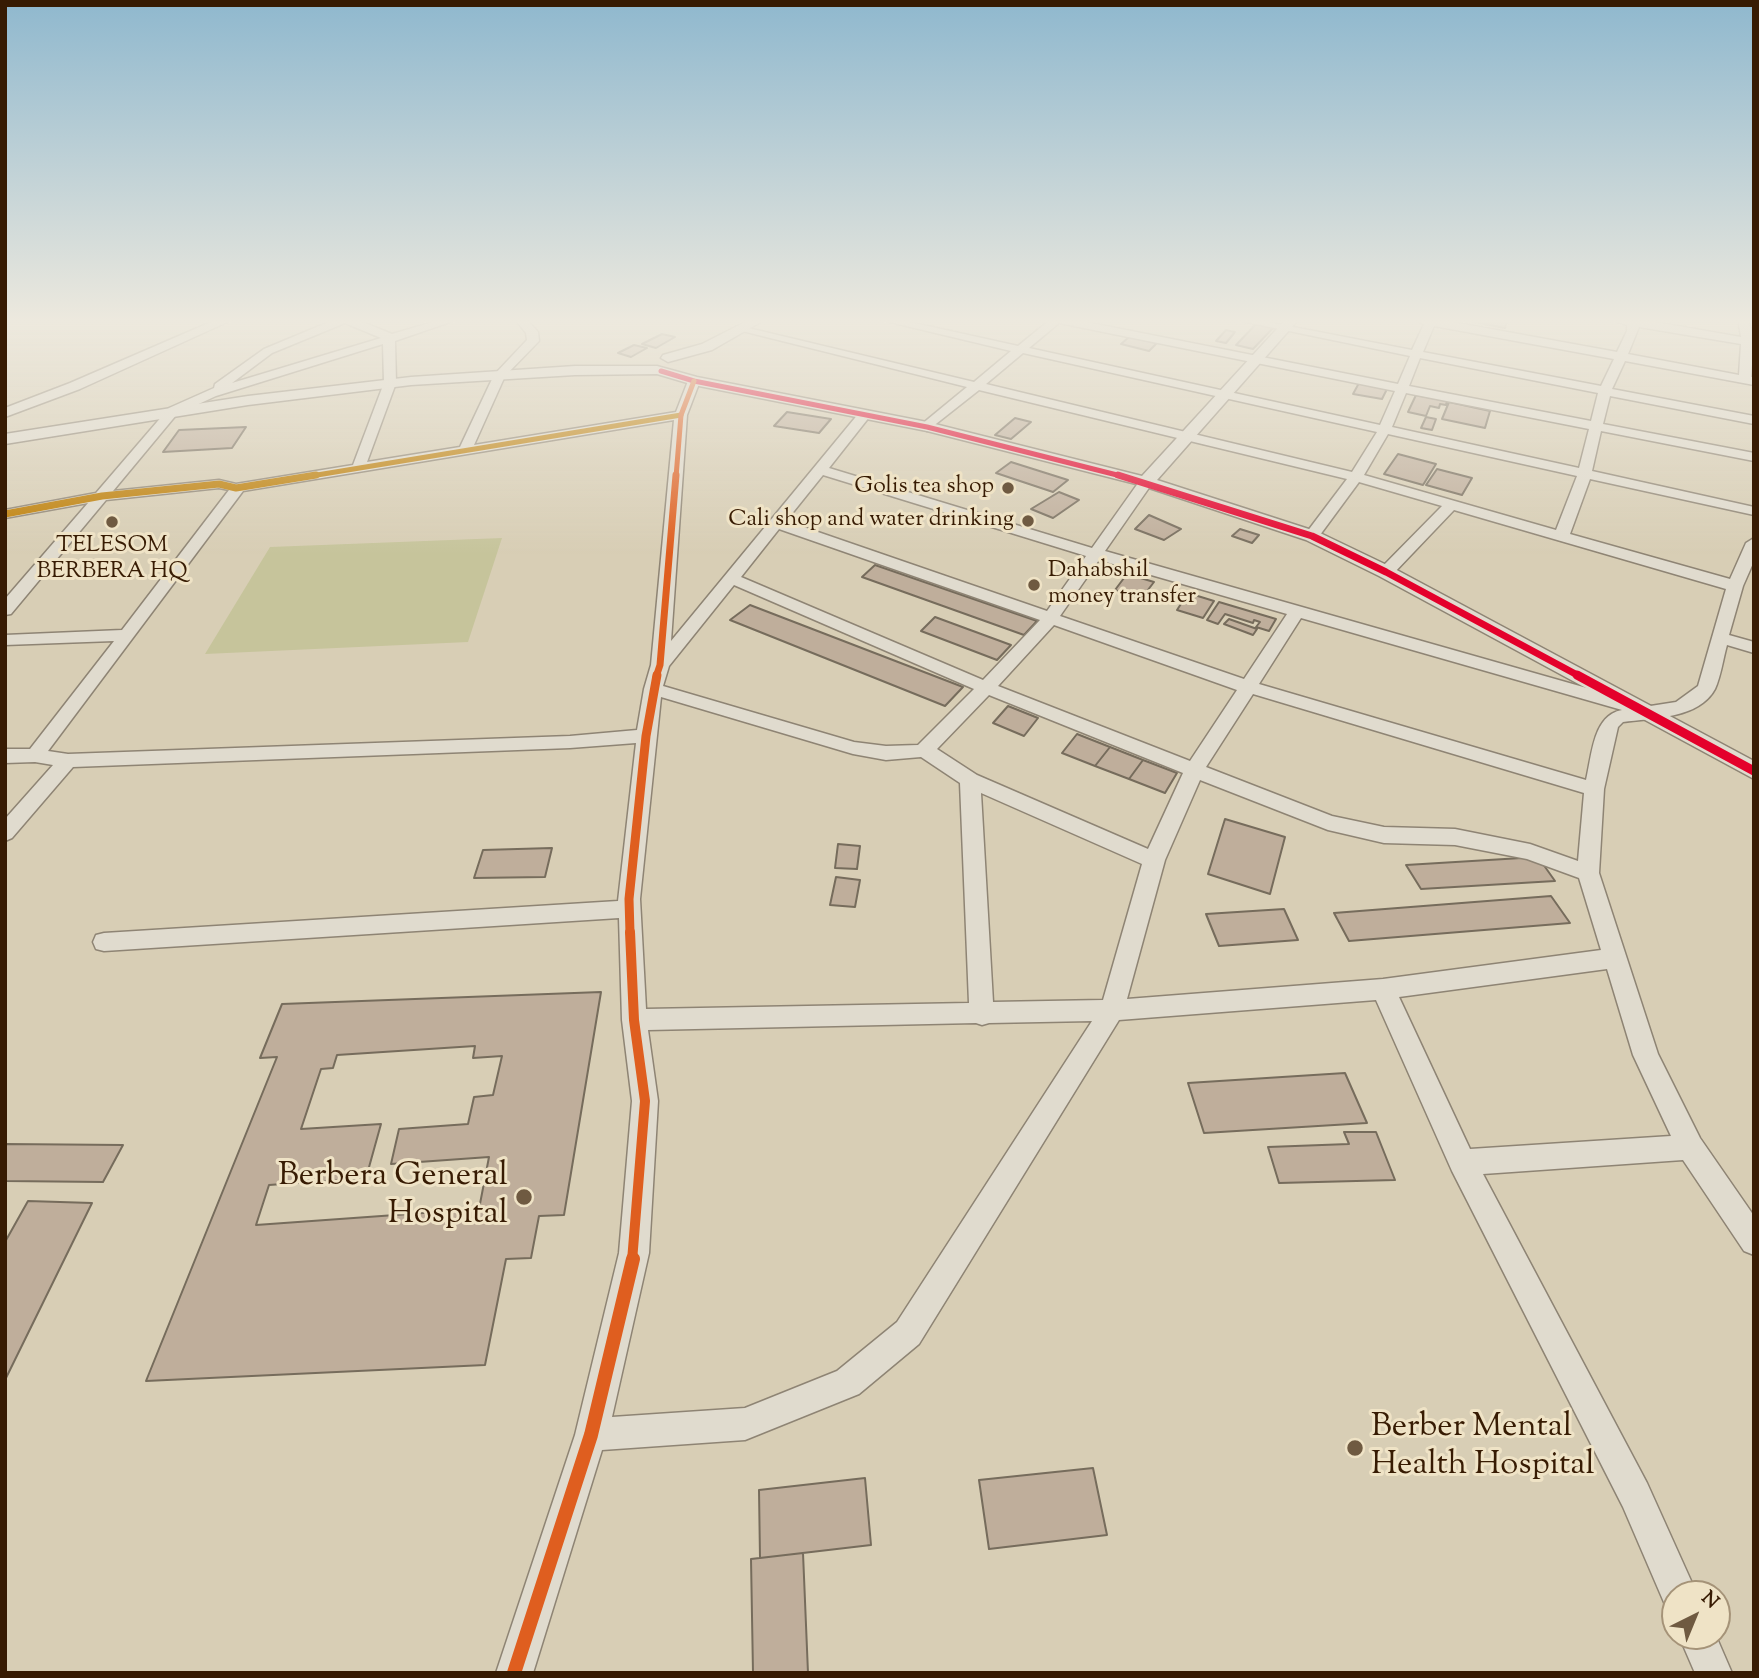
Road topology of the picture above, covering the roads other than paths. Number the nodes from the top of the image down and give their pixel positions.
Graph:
1 (46, 397) edge
2 (203, 397) edge
3 (279, 397) edge
4 (385, 397) edge
5 (490, 397) edge
6 (683, 397) edge
7 (792, 397) edge
8 (964, 397) edge
9 (1023, 397) edge
10 (1226, 397) edge
11 (1227, 397) edge
12 (1397, 397) edge
13 (1444, 397) edge
14 (1603, 397) edge
15 (1641, 397) edge
16 (173, 411) junction
17 (5, 413) edge
18 (681, 415) junction
19 (864, 416) junction
20 (1754, 420) edge
21 (1596, 426) junction
22 (927, 427) junction
23 (1384, 431) junction
24 (1187, 438) junction
25 (5, 439) edge
26 (466, 449) junction
27 (1754, 457) edge
28 (358, 469) junction
29 (821, 470) junction
30 (1584, 475) junction
31 (1356, 477) junction
32 (1146, 482) junction
33 (236, 488) junction
34 (102, 496) junction
35 (1452, 504) junction
36 (1754, 512) edge
37 (5, 514) edge
38 (777, 523) junction
39 (1562, 534) junction
40 (1312, 536) junction
41 (1754, 543) edge
42 (1097, 554) junction
43 (1386, 572) junction
44 (733, 579) junction
45 (1735, 586) junction
46 (5, 610) edge
47 (1298, 610) junction
48 (1050, 619) junction
49 (130, 635) junction
50 (1720, 638) junction
51 (5, 640) edge
52 (1754, 648) edge
53 (660, 665) junction
54 (1248, 687) junction
55 (987, 688) junction
56 (653, 689) junction
57 (1648, 712) junction
58 (646, 736) junction
59 (924, 750) junction
60 (35, 755) junction
61 (5, 756) edge
62 (68, 761) junction
63 (1194, 771) junction
64 (1754, 771) edge
65 (970, 780) junction
66 (1594, 789) junction
67 (5, 833) edge
68 (1154, 860) junction
69 (1588, 873) junction
70 (630, 909) junction
71 (104, 942) dead end
72 (1616, 958) junction
73 (1383, 989) junction
74 (1112, 1010) junction
75 (982, 1015) junction
76 (634, 1020) junction
77 (1690, 1147) junction
78 (1462, 1162) junction
79 (1754, 1241) edge
80 (591, 1435) junction
81 (1673, 1580) edge
82 (1704, 1650) edge
83 (514, 1673) edge
84 (1714, 1673) edge

1 - 17 street
2 - 16 street
3 - 16 street
4 - 28 street
5 - 26 street
6 - 18 street
7 - 19 street
8 - 22 street
9 - 24 street
10 - 24 street
11 - 23 street
12 - 23 street
13 - 21 street
14 - 21 street
15 - 20 street
16 - 25 street
16 - 34 street
18 - 26 street
18 - 53 street
19 - 22 street
19 - 29 street
21 - 27 street
21 - 30 street
22 - 32 street
23 - 30 street
23 - 31 street
24 - 31 street
24 - 32 street
26 - 28 street
28 - 33 street
29 - 38 street
29 - 42 street
30 - 36 street
30 - 39 street
31 - 35 street
31 - 40 street
32 - 40 street
32 - 42 street
33 - 34 street
33 - 49 street
34 - 37 street
34 - 46 street
35 - 39 street
35 - 43 street
38 - 44 street
38 - 48 street
39 - 45 street
40 - 43 street
41 - 45 street
42 - 47 street
42 - 48 street
43 - 57 street
44 - 53 street
44 - 55 street
45 - 50 street
47 - 54 street
47 - 57 street
48 - 54 street
48 - 55 street
49 - 51 street
49 - 60 street
50 - 52 street
50 - 57 street
53 - 56 street
54 - 63 street
54 - 66 street
55 - 59 street
55 - 63 street
56 - 58 street
56 - 59 street
57 - 64 street
57 - 66 street
58 - 62 street
58 - 70 street
59 - 65 street
60 - 61 street
60 - 62 street
62 - 67 street
63 - 68 street
63 - 69 street
65 - 68 street
65 - 75 street
66 - 69 street
68 - 74 street
69 - 72 street
70 - 71 street
70 - 76 street
72 - 73 street
72 - 77 street
73 - 74 street
73 - 78 street
74 - 75 street
74 - 80 street
75 - 76 street
76 - 80 street
77 - 78 street
77 - 79 street
78 - 81 street
80 - 83 street
82 - 84 street

